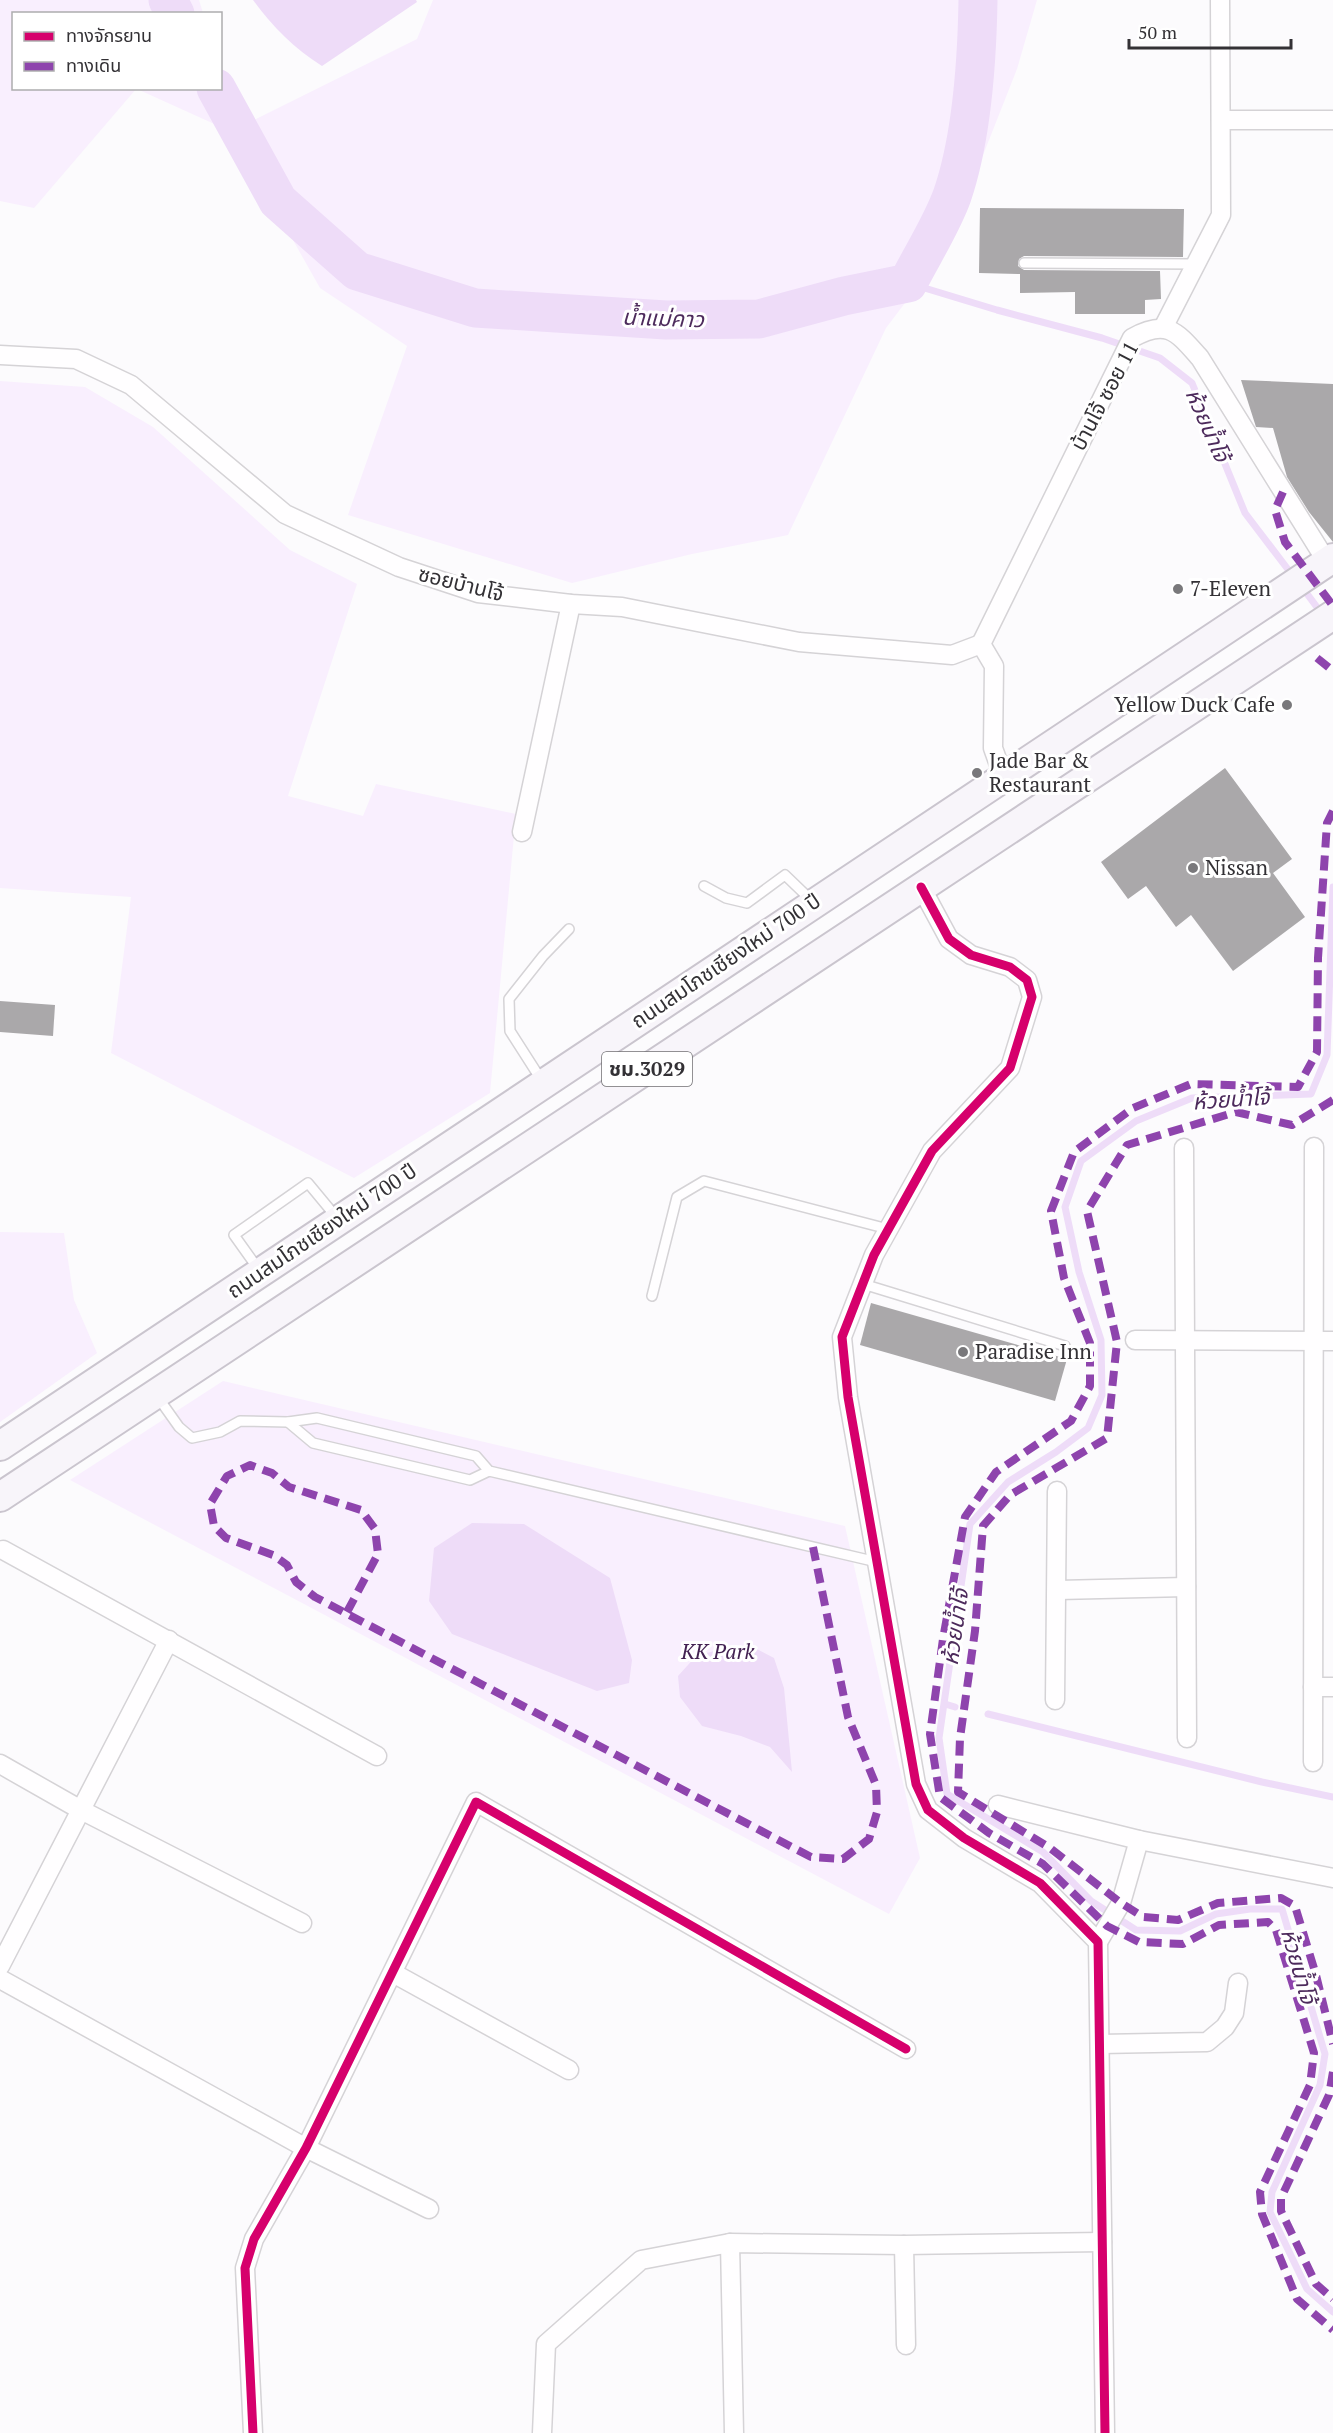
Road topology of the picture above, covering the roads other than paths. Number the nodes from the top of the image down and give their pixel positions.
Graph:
1 (1220, 0) edge
2 (1221, 120) junction
3 (1333, 120) edge
4 (1024, 263) dead end
5 (1197, 264) junction
6 (1163, 328) junction
7 (0, 355) edge
8 (1325, 563) edge
9 (571, 604) junction
10 (1333, 615) edge
11 (981, 644) junction
12 (1003, 776) junction
13 (522, 832) dead end
14 (704, 886) dead end
15 (921, 887) junction
16 (814, 903) junction
17 (569, 929) dead end
18 (543, 1083) junction
19 (1314, 1147) dead end
20 (1184, 1148) dead end
21 (339, 1220) junction
22 (888, 1229) junction
23 (260, 1272) junction
24 (863, 1284) junction
25 (652, 1296) dead end
26 (1135, 1340) dead end
27 (1185, 1341) junction
28 (1313, 1341) junction
29 (1333, 1341) edge
30 (1065, 1346) dead end
31 (156, 1394) junction
32 (288, 1422) junction
33 (0, 1446) edge
34 (489, 1472) junction
35 (1057, 1491) dead end
36 (0, 1497) edge
37 (3, 1550) dead end
38 (877, 1562) junction
39 (1186, 1587) junction
40 (1058, 1590) junction
41 (169, 1640) junction
42 (1313, 1687) junction
43 (1333, 1687) edge
44 (1055, 1701) dead end
45 (1187, 1738) dead end
46 (377, 1756) dead end
47 (1313, 1762) dead end
48 (0, 1764) edge
49 (998, 1804) dead end
50 (81, 1810) junction
51 (1139, 1840) junction
52 (1333, 1878) edge
53 (302, 1923) dead end
54 (1103, 1934) junction
55 (0, 1966) edge
56 (393, 1973) junction
57 (0, 1979) edge
58 (1238, 1983) dead end
59 (1100, 2044) junction
60 (906, 2049) dead end
61 (569, 2070) dead end
62 (306, 2148) junction
63 (429, 2209) dead end
64 (1102, 2242) junction
65 (730, 2244) junction
66 (904, 2245) junction
67 (906, 2345) dead end
68 (253, 2433) edge
69 (542, 2433) edge
70 (734, 2433) edge
71 (1105, 2433) edge

1 - 2 street
2 - 3 street
2 - 5 street
4 - 5 lane
5 - 6 street
6 - 8 street, บ้านโจ้ ซอย 11
6 - 11 street, บ้านโจ้ ซอย 11
7 - 9 street, ซอยบ้านโจ้
8 - 12 main road, ถนนสมโภชเชียงใหม่ 700 ปี / ชม.3029
9 - 11 street, ซอยบ้านโจ้
9 - 13 street
10 - 15 main road, ถนนสมโภชเชียงใหม่ 700 ปี / ชม.3029
11 - 12 street
12 - 16 main road, ถนนสมโภชเชียงใหม่ 700 ปี / ชม.3029
14 - 16 lane
15 - 22 street
15 - 31 main road, ถนนสมโภชเชียงใหม่ 700 ปี / ชม.3029
16 - 18 main road, ถนนสมโภชเชียงใหม่ 700 ปี / ชม.3029
17 - 18 lane
18 - 21 main road, ถนนสมโภชเชียงใหม่ 700 ปี / ชม.3029
19 - 28 street
20 - 27 street
21 - 23 main road, ถนนสมโภชเชียงใหม่ 700 ปี / ชม.3029
21 - 23 lane
22 - 24 street
22 - 25 lane
23 - 33 main road, ถนนสมโภชเชียงใหม่ 700 ปี / ชม.3029
24 - 30 lane
24 - 38 street
26 - 27 street
27 - 28 street
27 - 39 street
28 - 29 street
28 - 42 street
31 - 32 lane
31 - 36 main road, ถนนสมโภชเชียงใหม่ 700 ปี / ชม.3029
32 - 34 lane
32 - 34 lane
34 - 38 lane
35 - 40 street
37 - 41 street
38 - 54 street
39 - 40 street
39 - 45 street
40 - 44 street
41 - 46 street
41 - 50 street
42 - 43 street
42 - 47 street
48 - 50 street
49 - 51 street
50 - 53 street
50 - 55 street
51 - 52 street
51 - 54 street
54 - 59 street
56 - 60 street
56 - 61 street
56 - 62 street
57 - 62 street
58 - 59 street
59 - 64 street
62 - 63 street
62 - 68 street
64 - 66 street
64 - 71 street
65 - 66 street
65 - 69 street
65 - 70 street
66 - 67 street

